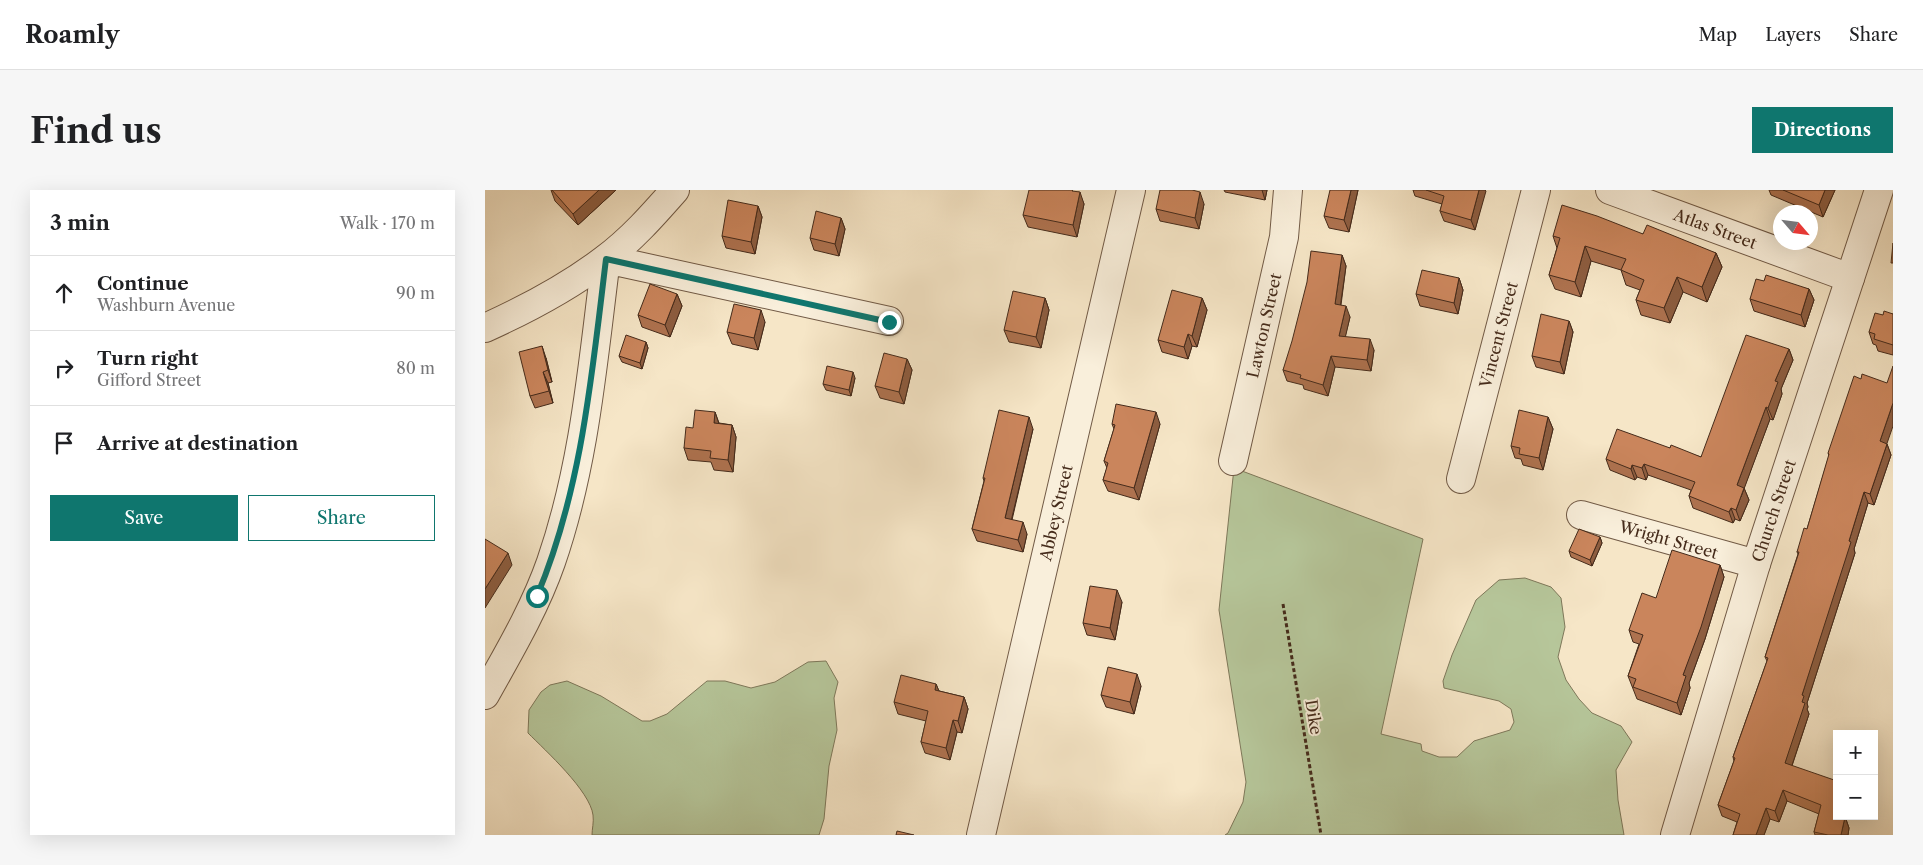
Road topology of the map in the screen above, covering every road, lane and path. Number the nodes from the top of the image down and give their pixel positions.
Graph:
1 (675, 190) edge
2 (1131, 190) edge
3 (1288, 190) edge
4 (1535, 190) edge
5 (1610, 190) edge
6 (1879, 190) edge
7 (606, 259) junction
8 (1849, 278) junction
9 (889, 322) dead end
10 (485, 328) edge
11 (1233, 461) dead end
12 (1461, 479) dead end
13 (1581, 515) dead end
14 (1756, 564) junction
15 (1283, 604) dead end
16 (485, 695) edge
17 (981, 835) edge
18 (1321, 835) edge
19 (1675, 835) edge

1 - 7 street
2 - 17 street, Abbey Street
3 - 11 street, Lawton Street
4 - 12 street, Vincent Street
5 - 8 street, Atlas Street
6 - 8 street, Church Street
7 - 9 street
7 - 10 street
7 - 16 street
8 - 14 street, Church Street
13 - 14 street, Wright Street
14 - 19 street, Church Street
15 - 18 path, Dike

